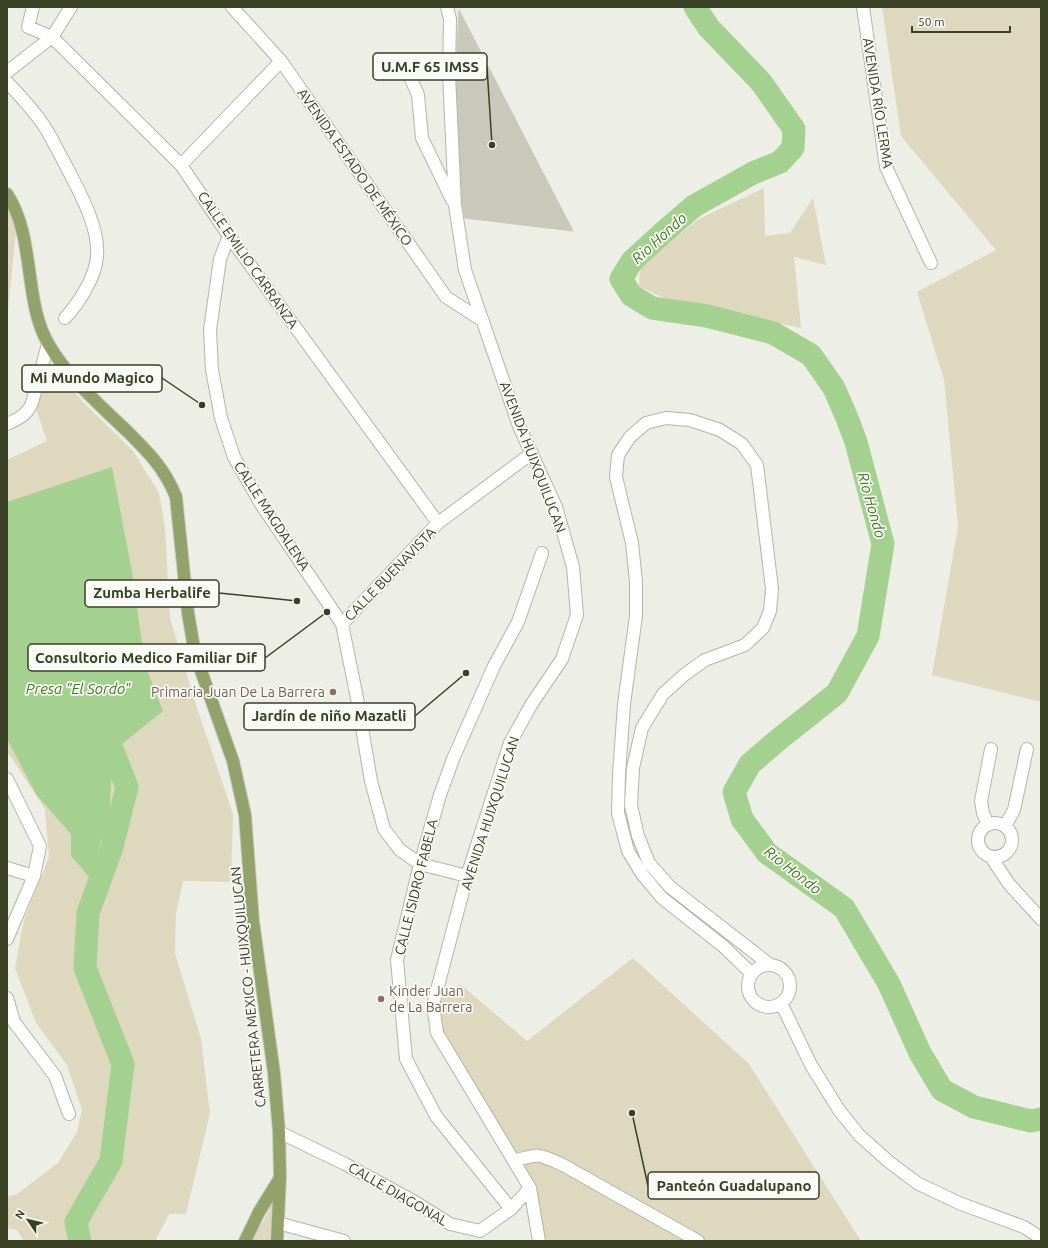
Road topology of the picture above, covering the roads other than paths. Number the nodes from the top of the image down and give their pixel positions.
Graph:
1 (33, 7) edge
2 (71, 7) edge
3 (232, 7) edge
4 (447, 7) edge
5 (863, 7) edge
6 (52, 37) junction
7 (281, 60) junction
8 (7, 72) edge
9 (408, 72) dead end
10 (7, 82) edge
11 (181, 165) junction
12 (7, 194) edge
13 (455, 205) junction
14 (229, 236) junction
15 (931, 263) dead end
16 (65, 318) dead end
17 (483, 321) junction
18 (48, 344) junction
19 (7, 424) edge
20 (532, 453) junction
21 (438, 523) junction
22 (542, 553) dead end
23 (342, 624) junction
24 (991, 749) dead end
25 (1027, 749) dead end
26 (7, 779) edge
27 (988, 825) junction
28 (1005, 826) junction
29 (991, 857) junction
30 (420, 864) junction
31 (7, 868) edge
32 (34, 876) junction
33 (467, 876) junction
34 (1041, 919) edge
35 (7, 939) edge
36 (769, 964) junction
37 (752, 973) junction
38 (7, 998) edge
39 (782, 1003) junction
40 (69, 1114) dead end
41 (279, 1132) junction
42 (514, 1161) junction
43 (280, 1178) junction
44 (530, 1188) junction
45 (512, 1209) junction
46 (278, 1223) junction
47 (1041, 1238) edge
48 (245, 1241) edge
49 (277, 1241) edge
50 (344, 1241) edge
51 (539, 1241) edge
52 (698, 1241) edge

1 - 6 street, CALLE EMILIO CARRANZA
2 - 6 street
3 - 7 street, AVENIDA ESTADO DE MÉXICO
4 - 13 street, AVENIDA HUIXQUILUCAN
5 - 15 street, AVENIDA RÍO LERMA
6 - 8 street
6 - 11 street, CALLE EMILIO CARRANZA
7 - 11 street
7 - 17 street, AVENIDA ESTADO DE MÉXICO
9 - 13 street
10 - 16 street
11 - 14 street, CALLE EMILIO CARRANZA
12 - 18 main road, CARRETERA MEXICO - HUIXQUILUCAN
13 - 17 street, AVENIDA HUIXQUILUCAN
14 - 21 street, CALLE EMILIO CARRANZA
14 - 23 street, CALLE MAGDALENA
17 - 20 street, AVENIDA HUIXQUILUCAN
18 - 19 street
18 - 41 main road, CARRETERA MEXICO - HUIXQUILUCAN
20 - 21 street, CALLE BUENAVISTA
20 - 33 street, AVENIDA HUIXQUILUCAN
21 - 23 street, CALLE BUENAVISTA
22 - 30 street, CALLE ISIDRO FABELA
23 - 30 street, CALLE BUENAVISTA
24 - 27 street
25 - 28 street
26 - 32 street
27 - 28 street
27 - 29 street
28 - 29 street
29 - 34 street
30 - 33 street, CALLE BUENAVISTA
30 - 45 street, CALLE ISIDRO FABELA
31 - 32 street
32 - 35 street
33 - 42 street, AVENIDA HUIXQUILUCAN
36 - 37 street
36 - 37 street
36 - 39 street
37 - 39 street
38 - 40 street
39 - 47 street
41 - 43 main road, CARRETERA MEXICO - HUIXQUILUCAN
41 - 45 street, CALLE DIAGONAL
42 - 44 street, AVENIDA HUIXQUILUCAN
42 - 52 street
43 - 46 main road, CARRETERA MEXICO - HUIXQUILUCAN
43 - 48 main road
44 - 45 street, CALLE DIAGONAL
44 - 51 street, AVENIDA HUIXQUILUCAN
46 - 49 main road, CARRETERA MEXICO - HUIXQUILUCAN
46 - 50 street

